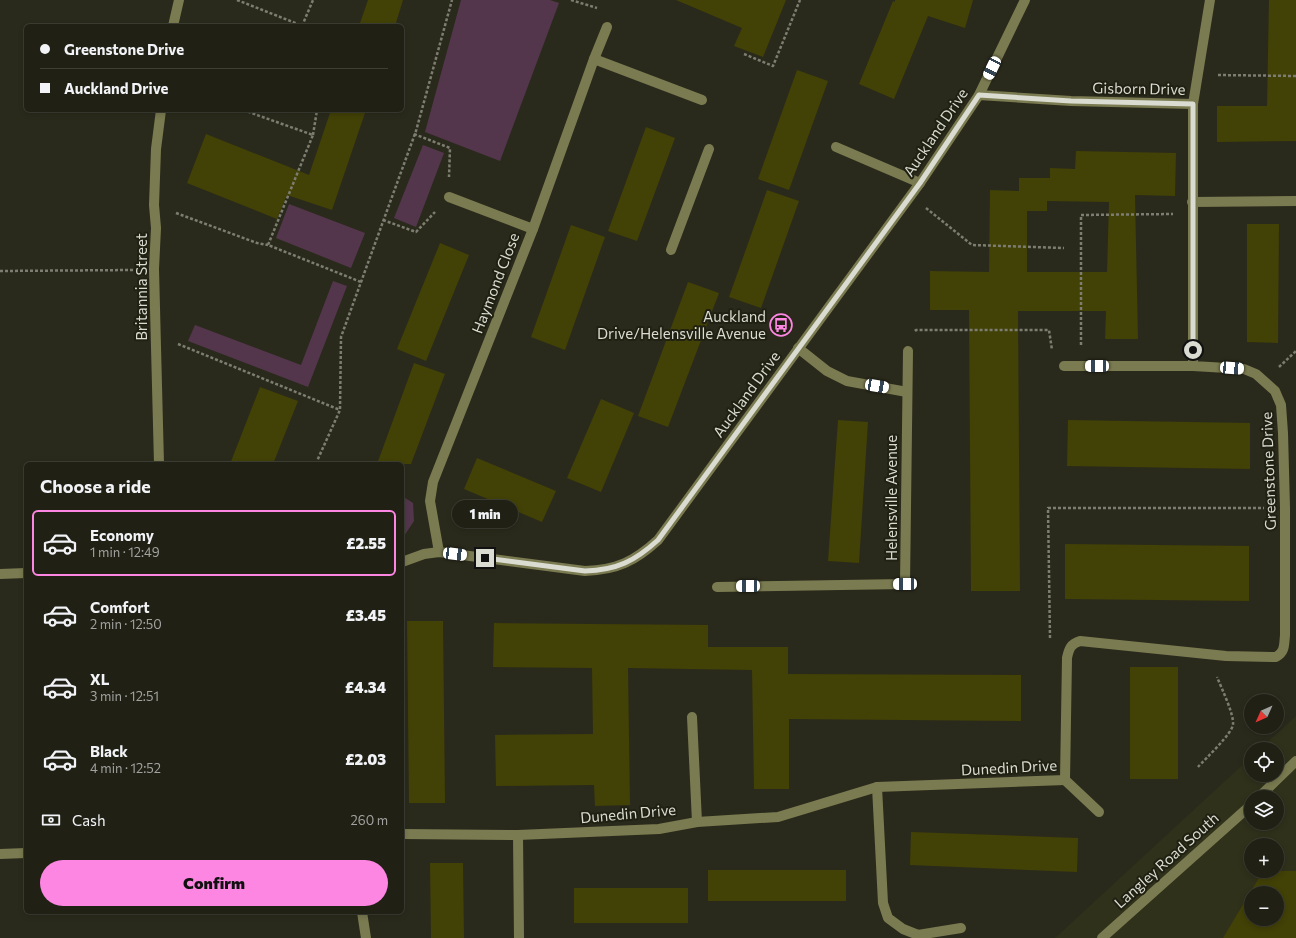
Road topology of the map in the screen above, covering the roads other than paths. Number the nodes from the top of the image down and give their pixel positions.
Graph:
1 (179, 0) edge
2 (1025, 0) edge
3 (1210, 0) edge
4 (173, 24) edge
5 (607, 27) dead end
6 (594, 59) junction
7 (979, 95) junction
8 (702, 100) dead end
9 (1193, 104) junction
10 (161, 112) edge
11 (836, 147) dead end
12 (709, 149) dead end
13 (920, 183) junction
14 (449, 197) road end
15 (1296, 201) edge
16 (1192, 202) junction
17 (533, 229) junction
18 (670, 250) dead end
19 (798, 348) junction
20 (908, 351) road end
21 (1064, 366) road end
22 (1193, 366) junction
23 (907, 392) junction
24 (159, 462) edge
25 (439, 552) junction
26 (404, 561) edge
27 (24, 573) edge
28 (0, 574) edge
29 (717, 587) dead end
30 (1208, 654) joint
31 (692, 717) dead end
32 (1296, 760) edge
33 (1065, 780) junction
34 (877, 787) junction
35 (1266, 790) edge
36 (1244, 811) edge
37 (1099, 812) dead end
38 (697, 822) junction
39 (404, 834) edge
40 (518, 835) junction
41 (24, 853) edge
42 (0, 854) edge
43 (362, 914) edge
44 (960, 928) dead end
45 (366, 938) edge
46 (519, 938) edge
47 (1102, 938) edge

1 - 4 street
2 - 7 street, Auckland Drive
3 - 9 street, Gisborn Drive
5 - 6 street, Haymond Close
6 - 8 street
6 - 17 street, Haymond Close
7 - 9 street, Gisborn Drive
7 - 13 street, Auckland Drive
9 - 16 street
10 - 24 street, Britannia Street
11 - 13 street
12 - 18 street
13 - 19 street, Auckland Drive
14 - 17 street
15 - 16 street
16 - 22 street
17 - 25 street, Haymond Close
19 - 23 street
19 - 25 street, Auckland Drive
20 - 23 street, Helensville Avenue
21 - 22 street, Greenstone Drive
22 - 30 street, Greenstone Drive
23 - 29 street, Helensville Avenue
25 - 26 street, Auckland Drive
27 - 28 street
30 - 33 street, Dunedin Drive
31 - 38 street
32 - 35 street
33 - 34 street, Dunedin Drive
33 - 37 street
34 - 38 street, Dunedin Drive
34 - 44 street
36 - 47 street, Langley Road South
38 - 40 street, Dunedin Drive
39 - 40 street, Dunedin Drive
40 - 46 street
41 - 42 street
43 - 45 street

